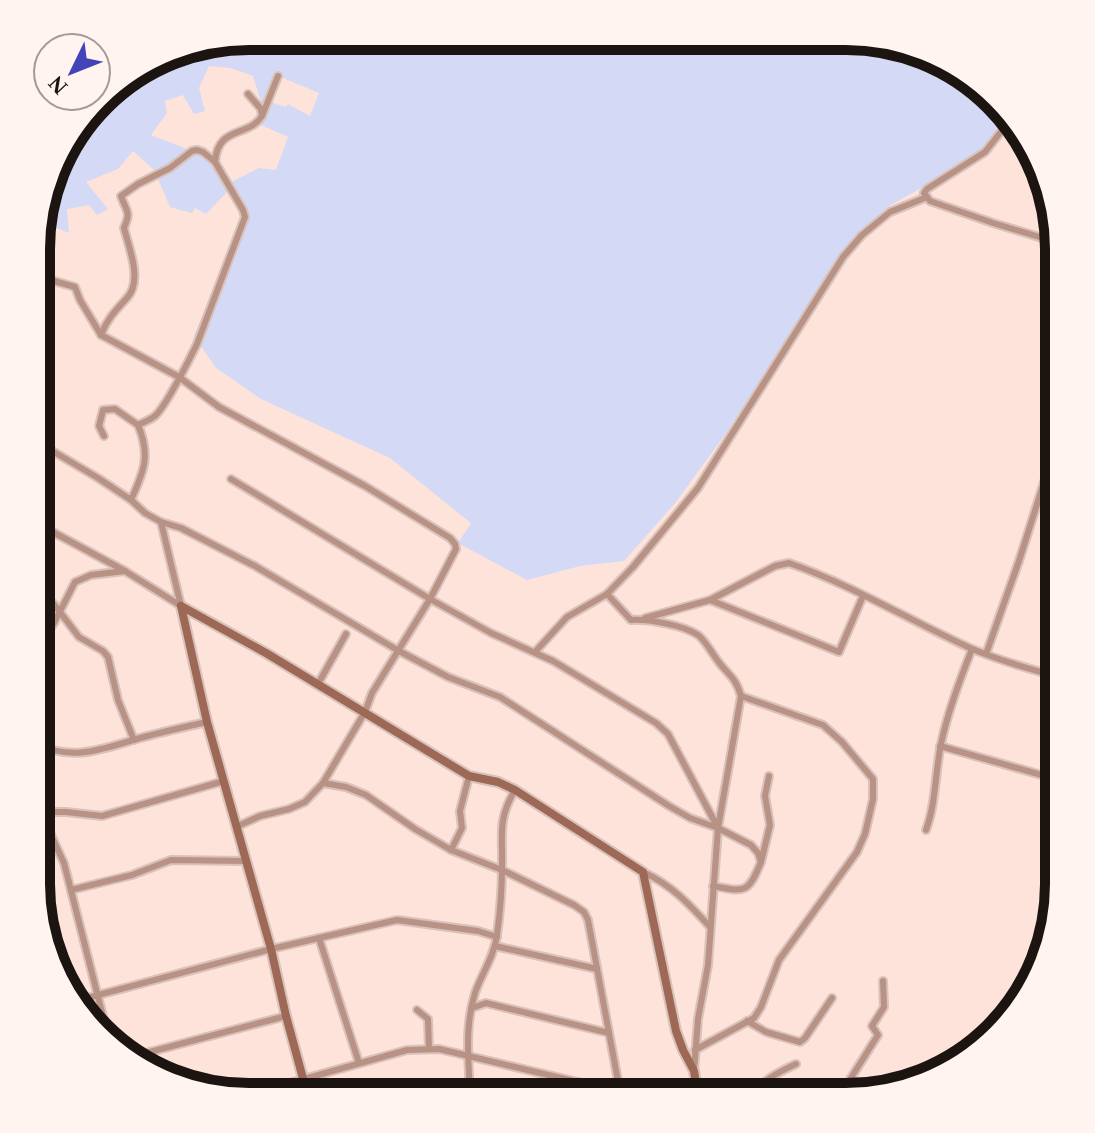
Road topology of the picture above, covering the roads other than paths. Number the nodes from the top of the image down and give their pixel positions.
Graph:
1 (278, 76) dead end
2 (248, 94) dead end
3 (262, 116) junction
4 (1004, 128) edge
5 (215, 162) junction
6 (927, 197) junction
7 (1045, 235) edge
8 (1044, 238) joint
9 (50, 280) edge
10 (101, 335) junction
11 (179, 377) junction
12 (138, 425) junction
13 (104, 436) dead end
14 (50, 450) edge
15 (231, 479) dead end
16 (1045, 480) edge
17 (131, 500) junction
18 (161, 522) junction
19 (50, 530) edge
20 (125, 571) junction
21 (607, 594) junction
22 (863, 596) junction
23 (430, 599) junction
24 (710, 600) junction
25 (50, 602) edge
26 (181, 606) junction
27 (59, 612) junction
28 (642, 619) junction
29 (50, 627) edge
30 (346, 634) dead end
31 (972, 649) junction
32 (399, 651) junction
33 (535, 652) junction
34 (986, 654) junction
35 (1045, 673) edge
36 (318, 684) junction
37 (741, 696) junction
38 (365, 712) junction
39 (207, 722) junction
40 (134, 740) junction
41 (940, 746) junction
42 (50, 750) edge
43 (1045, 774) edge
44 (469, 776) junction
45 (769, 776) dead end
46 (224, 781) junction
47 (323, 783) junction
48 (515, 790) junction
49 (50, 813) edge
50 (236, 827) junction
51 (718, 828) junction
52 (926, 830) dead end
53 (50, 834) edge
54 (451, 850) junction
55 (246, 861) junction
56 (761, 862) junction
57 (502, 870) junction
58 (643, 872) junction
59 (713, 886) junction
60 (71, 890) junction
61 (710, 927) junction
62 (497, 937) junction
63 (319, 938) junction
64 (495, 946) junction
65 (271, 949) junction
66 (597, 969) junction
67 (883, 981) dead end
68 (98, 996) junction
69 (832, 998) dead end
70 (87, 999) edge
71 (472, 1008) junction
72 (417, 1010) dead end
73 (286, 1016) junction
74 (104, 1020) edge
75 (747, 1021) junction
76 (609, 1033) junction
77 (429, 1049) junction
78 (695, 1050) junction
79 (145, 1053) edge
80 (469, 1056) junction
81 (359, 1063) junction
82 (796, 1064) dead end
83 (694, 1071) junction
84 (303, 1079) junction
85 (289, 1083) edge
86 (304, 1083) edge
87 (470, 1083) edge
88 (576, 1083) edge
89 (618, 1083) edge
90 (696, 1083) edge
91 (765, 1083) edge
92 (848, 1083) edge

1 - 3 street
2 - 3 street
3 - 5 street
4 - 6 street
5 - 10 street
5 - 11 street
6 - 8 street
6 - 21 street
7 - 8 street
9 - 10 street
10 - 11 street
11 - 12 street
11 - 23 street
12 - 13 street
12 - 17 street
14 - 17 street
15 - 23 street
16 - 34 street
17 - 18 street
18 - 26 street
18 - 32 street
19 - 20 street
20 - 26 street
20 - 27 street
21 - 28 street
21 - 33 street
22 - 24 street
22 - 24 street
22 - 31 street
23 - 32 street
23 - 33 street
24 - 28 street
25 - 27 street
26 - 36 street
26 - 39 street
27 - 29 street
27 - 40 street
28 - 37 street
30 - 36 street
31 - 34 street
31 - 41 street
32 - 38 street
32 - 51 street
33 - 51 street
34 - 35 street
36 - 38 street
37 - 51 street
37 - 75 street
38 - 44 street
38 - 47 street
39 - 40 street
39 - 46 street
40 - 42 street
41 - 43 street
41 - 52 street
44 - 48 street
44 - 54 street
45 - 56 street
46 - 49 street
46 - 50 street
47 - 50 street
47 - 54 street
48 - 57 street
48 - 58 street
50 - 55 street
51 - 56 street
51 - 59 street
53 - 60 street
54 - 57 street
55 - 60 street
55 - 65 street
56 - 59 street
57 - 62 street
57 - 66 street
58 - 61 street
58 - 83 street
59 - 61 street
60 - 68 street
61 - 78 street
62 - 63 street
62 - 64 street
63 - 65 street
63 - 81 street
64 - 66 street
64 - 71 street
65 - 68 street
65 - 73 street
66 - 76 street
67 - 92 street
68 - 70 street
68 - 74 street
69 - 75 street
71 - 76 street
71 - 80 street
72 - 77 street
73 - 79 street
73 - 84 street
75 - 78 street
76 - 89 street
77 - 80 street
77 - 81 street
78 - 83 street
80 - 87 street
80 - 88 street
81 - 84 street
82 - 91 street
83 - 90 street
84 - 85 street
84 - 86 street

